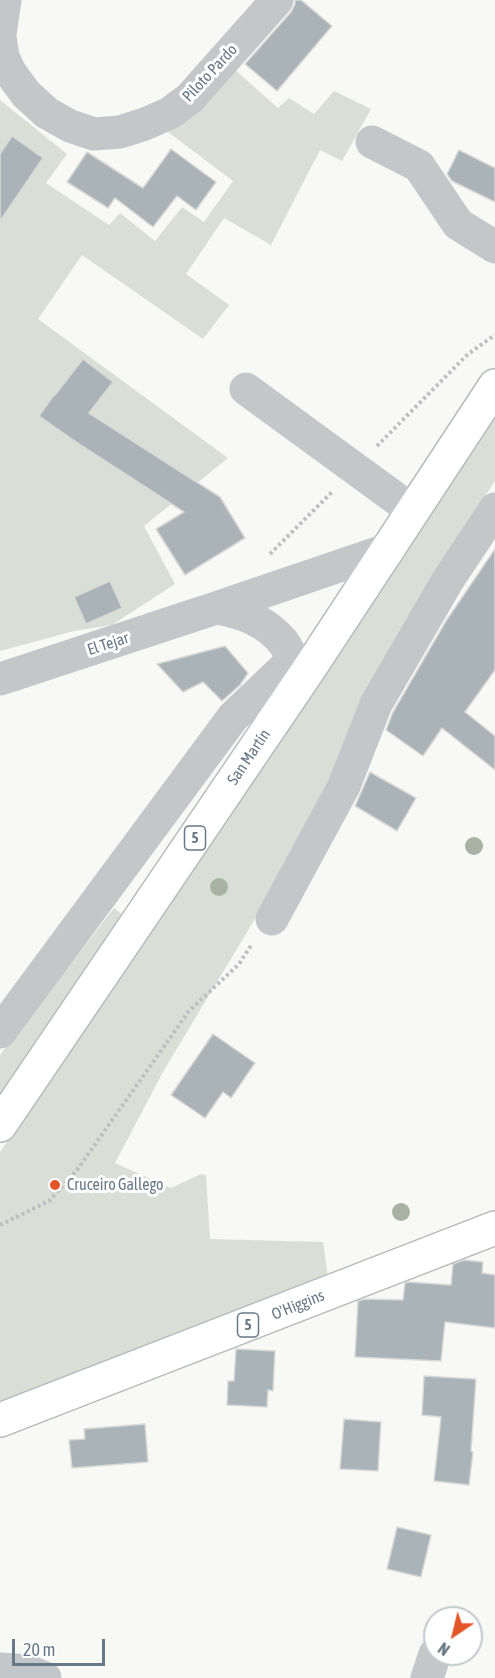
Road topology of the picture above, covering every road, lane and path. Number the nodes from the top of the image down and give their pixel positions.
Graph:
1 (5, 0) edge
2 (277, 0) edge
3 (0, 35) edge
4 (372, 142) dead end
5 (495, 247) edge
6 (495, 386) edge
7 (246, 389) dead end
8 (495, 508) edge
9 (413, 511) junction
10 (389, 549) junction
11 (216, 608) junction
12 (302, 664) junction
13 (0, 679) edge
14 (272, 919) joint
15 (0, 1032) edge
16 (0, 1125) edge
17 (0, 1225) edge
18 (495, 1228) edge
19 (0, 1420) edge
20 (0, 1669) edge
21 (45, 1678) edge

1 - 3 street, Piloto Pardo
2 - 3 street, Piloto Pardo
4 - 5 street
6 - 9 highway, San Martín / 5
7 - 9 street
8 - 14 street
9 - 10 highway, San Martín / 5
10 - 11 street, El Tejar
10 - 12 highway, San Martín / 5
11 - 12 street
11 - 13 street, El Tejar
12 - 15 street, San Martín
12 - 16 highway, San Martín / 5
14 - 17 path
18 - 19 highway, O'Higgins / 5
20 - 21 street

